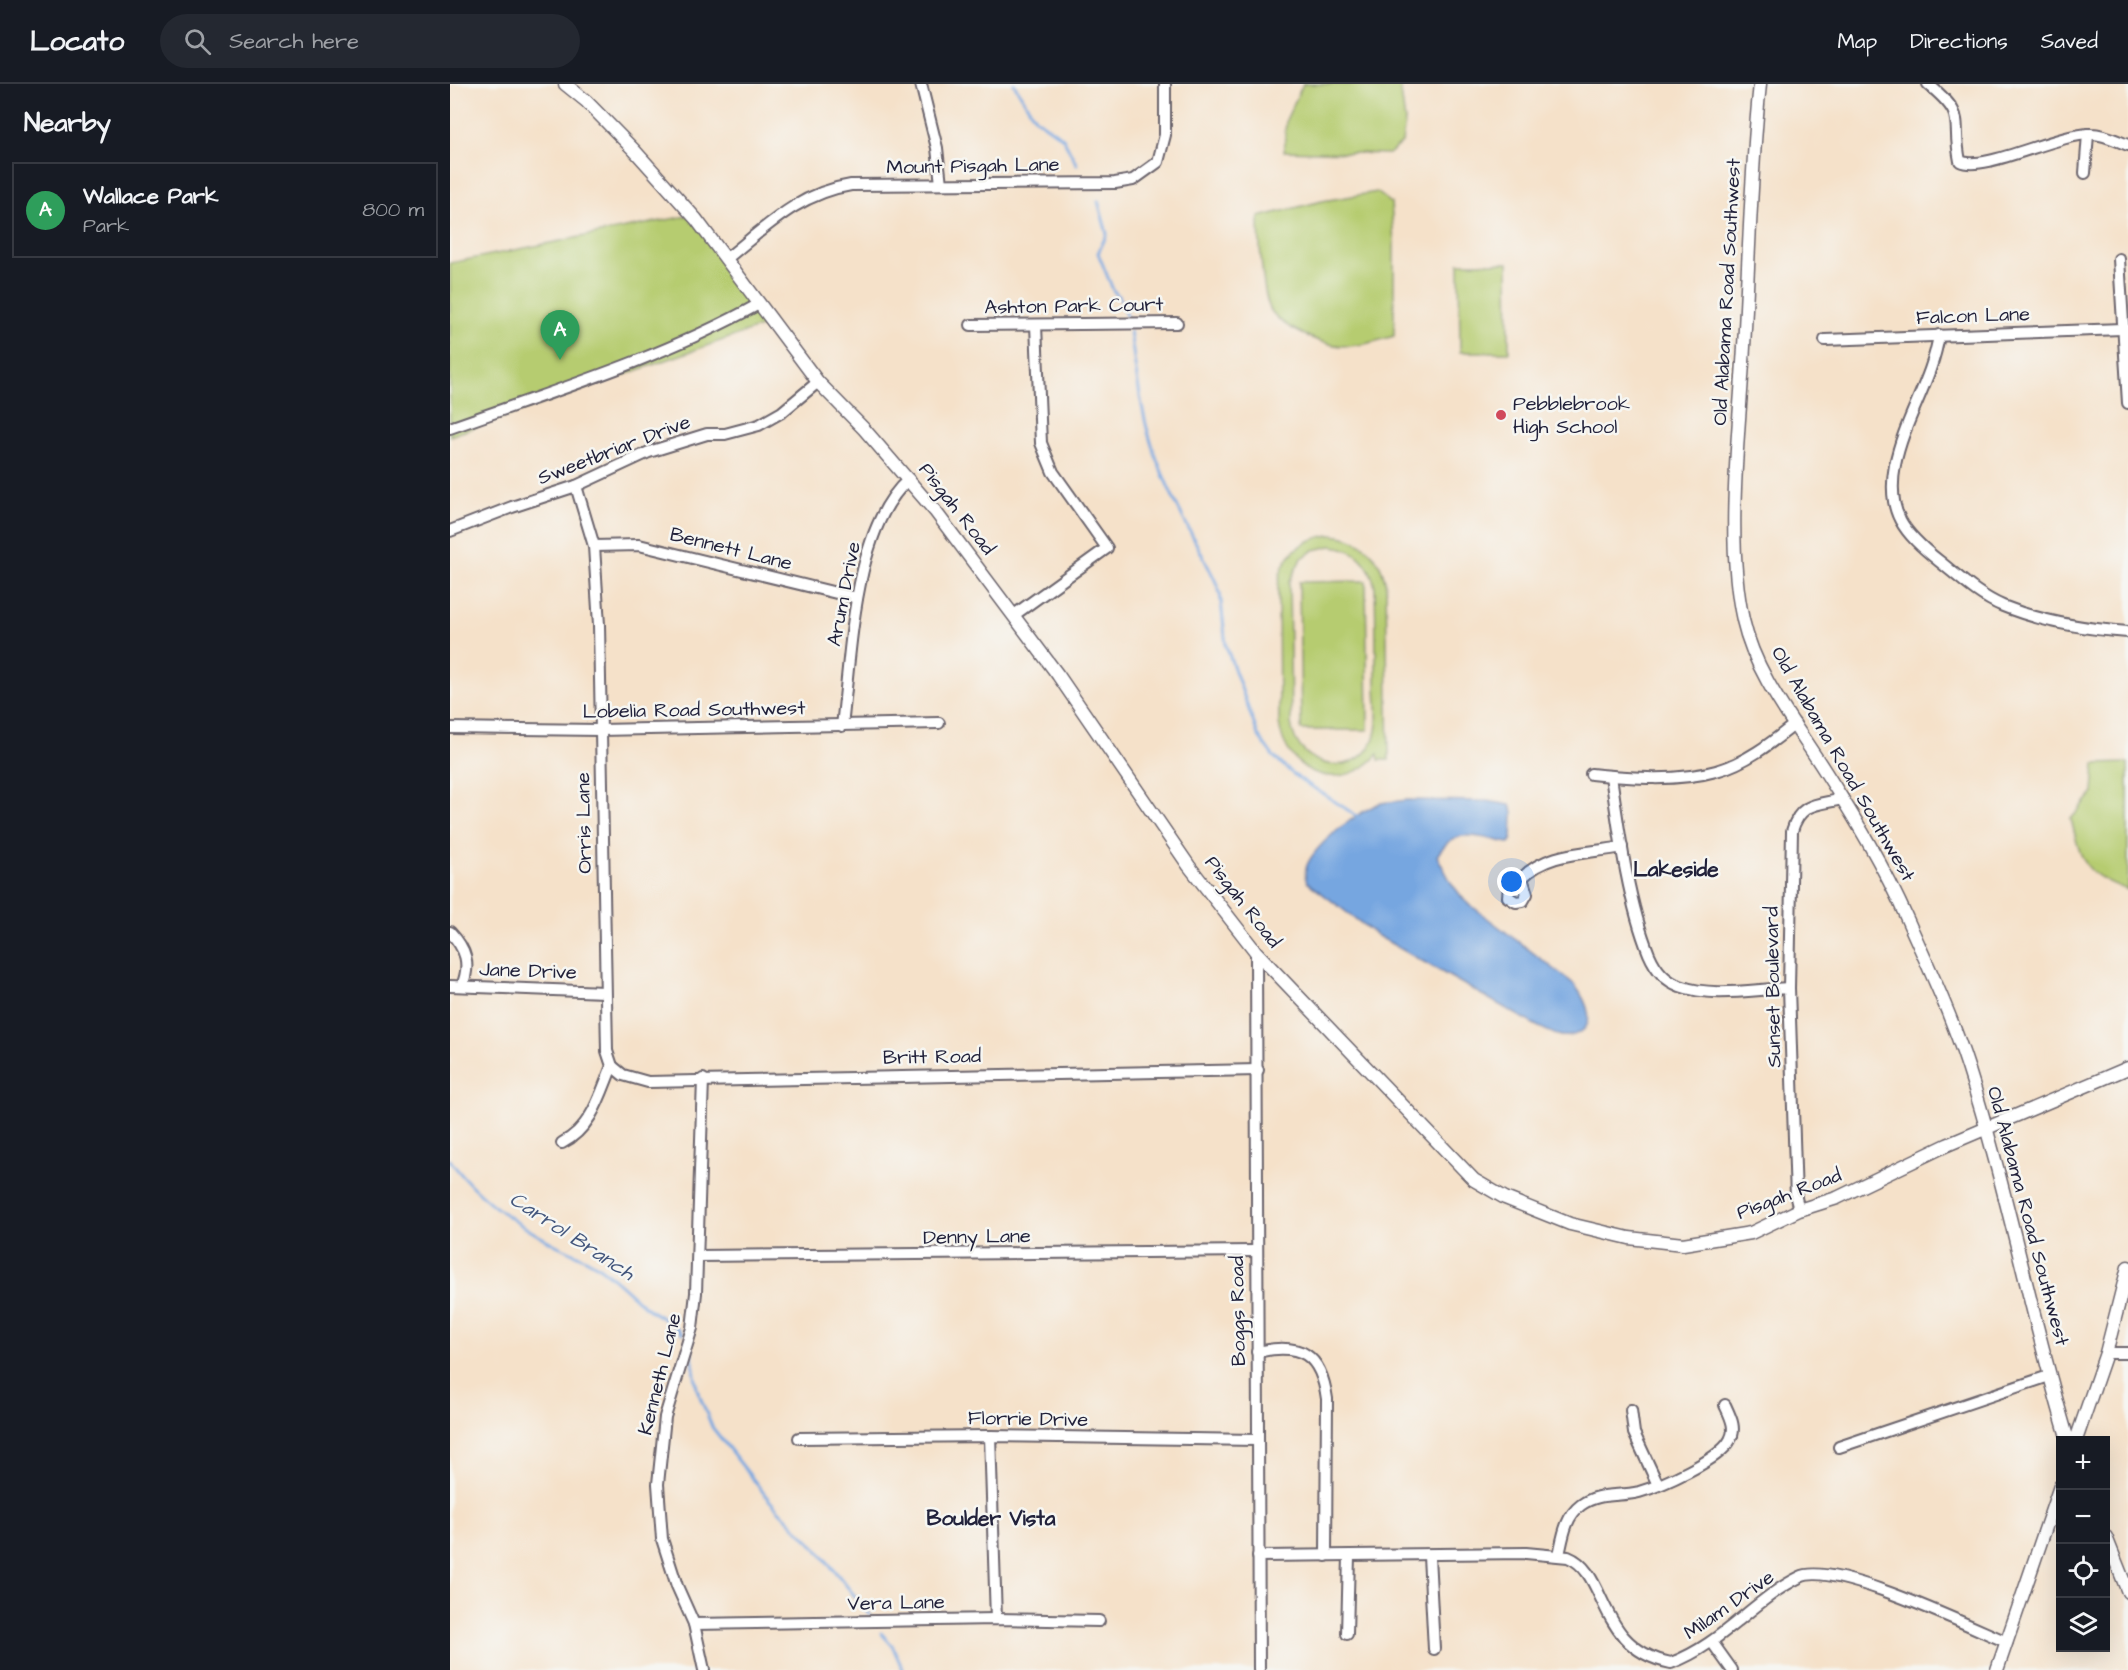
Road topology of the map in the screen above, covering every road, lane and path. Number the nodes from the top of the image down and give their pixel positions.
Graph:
1 (565, 84) edge
2 (921, 84) edge
3 (1165, 84) edge
4 (1760, 84) edge
5 (1928, 84) edge
6 (2088, 134) junction
7 (2128, 145) edge
8 (2085, 173) dead end
9 (941, 184) junction
10 (726, 259) junction
11 (2119, 259) dead end
12 (759, 304) junction
13 (1177, 323) dead end
14 (972, 325) dead end
15 (1036, 325) junction
16 (2122, 329) junction
17 (1939, 335) junction
18 (1825, 340) dead end
19 (818, 382) junction
20 (2128, 403) edge
21 (450, 428) edge
22 (909, 478) junction
23 (576, 486) junction
24 (450, 531) edge
25 (594, 546) junction
26 (857, 598) junction
27 (1014, 615) junction
28 (2128, 632) edge
29 (939, 723) dead end
30 (1795, 724) junction
31 (842, 726) junction
32 (450, 728) edge
33 (600, 730) junction
34 (1591, 774) dead end
35 (1611, 776) junction
36 (1843, 798) junction
37 (1622, 847) junction
38 (1522, 878) dead end
39 (450, 932) edge
40 (1256, 952) junction
41 (450, 986) edge
42 (462, 986) junction
43 (1789, 988) junction
44 (605, 992) junction
45 (612, 1066) junction
46 (2128, 1068) edge
47 (1258, 1070) junction
48 (703, 1079) junction
49 (1986, 1129) junction
50 (562, 1143) dead end
51 (1800, 1210) junction
52 (1255, 1251) junction
53 (698, 1256) junction
54 (2128, 1267) edge
55 (1257, 1352) junction
56 (2106, 1353) junction
57 (2128, 1353) edge
58 (2049, 1376) junction
59 (1725, 1405) dead end
60 (1631, 1410) dead end
61 (990, 1436) junction
62 (2067, 1436) edge
63 (2077, 1436) edge
64 (799, 1438) dead end
65 (1257, 1440) junction
66 (1839, 1447) dead end
67 (1658, 1485) junction
68 (2060, 1490) edge
69 (2109, 1544) edge
70 (1559, 1555) junction
71 (1258, 1556) junction
72 (1326, 1556) junction
73 (1349, 1556) junction
74 (1430, 1556) junction
75 (2128, 1592) edge
76 (996, 1619) junction
77 (1099, 1621) dead end
78 (694, 1624) junction
79 (1347, 1634) dead end
80 (1712, 1642) junction
81 (2007, 1642) junction
82 (1434, 1649) dead end
83 (704, 1670) edge
84 (1259, 1670) edge
85 (1732, 1670) edge
86 (1997, 1670) edge

1 - 10 street, Pisgah Road
2 - 9 street
3 - 9 street, Mount Pisgah Lane
4 - 30 street, Old Alabama Road Southwest
5 - 6 street
6 - 7 street
6 - 8 street
9 - 10 street, Mount Pisgah Lane
10 - 12 street, Pisgah Road
11 - 16 street
12 - 19 street, Pisgah Road
12 - 21 street
13 - 15 street, Ashton Park Court
14 - 15 street, Ashton Park Court
15 - 27 street
16 - 17 street, Falcon Lane
16 - 20 street
17 - 18 street, Falcon Lane
17 - 28 street
19 - 22 street, Pisgah Road
19 - 23 street, Sweetbriar Drive
22 - 26 street, Arum Drive
22 - 27 street, Pisgah Road
23 - 24 street, Sweetbriar Drive
23 - 25 street, Orris Lane
25 - 26 street, Bennett Lane
25 - 33 street, Orris Lane
26 - 31 street, Arum Drive
27 - 40 street, Pisgah Road
29 - 31 street, Lobelia Road Southwest
30 - 35 street
30 - 36 street, Old Alabama Road Southwest
31 - 33 street, Lobelia Road Southwest
32 - 33 street, Lobelia Road Southwest
33 - 44 street, Orris Lane
34 - 35 street
35 - 37 street
36 - 43 street, Sunset Boulevard
36 - 49 street, Old Alabama Road Southwest
37 - 38 street
37 - 43 street
39 - 42 street
40 - 47 street, Boggs Road
40 - 51 street, Pisgah Road
41 - 42 street, Jane Drive
42 - 44 street, Jane Drive
43 - 51 street, Sunset Boulevard
44 - 45 street, Orris Lane
45 - 48 street, Britt Road
45 - 50 street
46 - 49 street, Pisgah Road
47 - 48 street, Britt Road
47 - 52 street, Boggs Road
48 - 53 street, Kenneth Lane
49 - 51 street, Pisgah Road
49 - 58 street, Old Alabama Road Southwest
52 - 53 street, Denny Lane
52 - 55 street, Boggs Road
53 - 78 street, Kenneth Lane
54 - 56 street
55 - 65 street, Boggs Road
55 - 72 street
56 - 57 street
56 - 63 street
58 - 62 street, Old Alabama Road Southwest
58 - 66 street
59 - 67 street
60 - 67 street
61 - 64 street, Florrie Drive
61 - 65 street, Florrie Drive
61 - 76 street
65 - 71 street, Boggs Road
67 - 70 street
68 - 81 street
69 - 75 street
70 - 74 street, Milam Drive
70 - 80 street, Milam Drive
71 - 72 street, Milam Drive
71 - 84 street, Boggs Road
72 - 73 street, Milam Drive
73 - 74 street, Milam Drive
73 - 79 street
74 - 82 street
76 - 77 street, Vera Lane
76 - 78 street, Vera Lane
78 - 83 street, Kenneth Lane
80 - 81 street, Milam Drive
80 - 85 street
81 - 86 street

